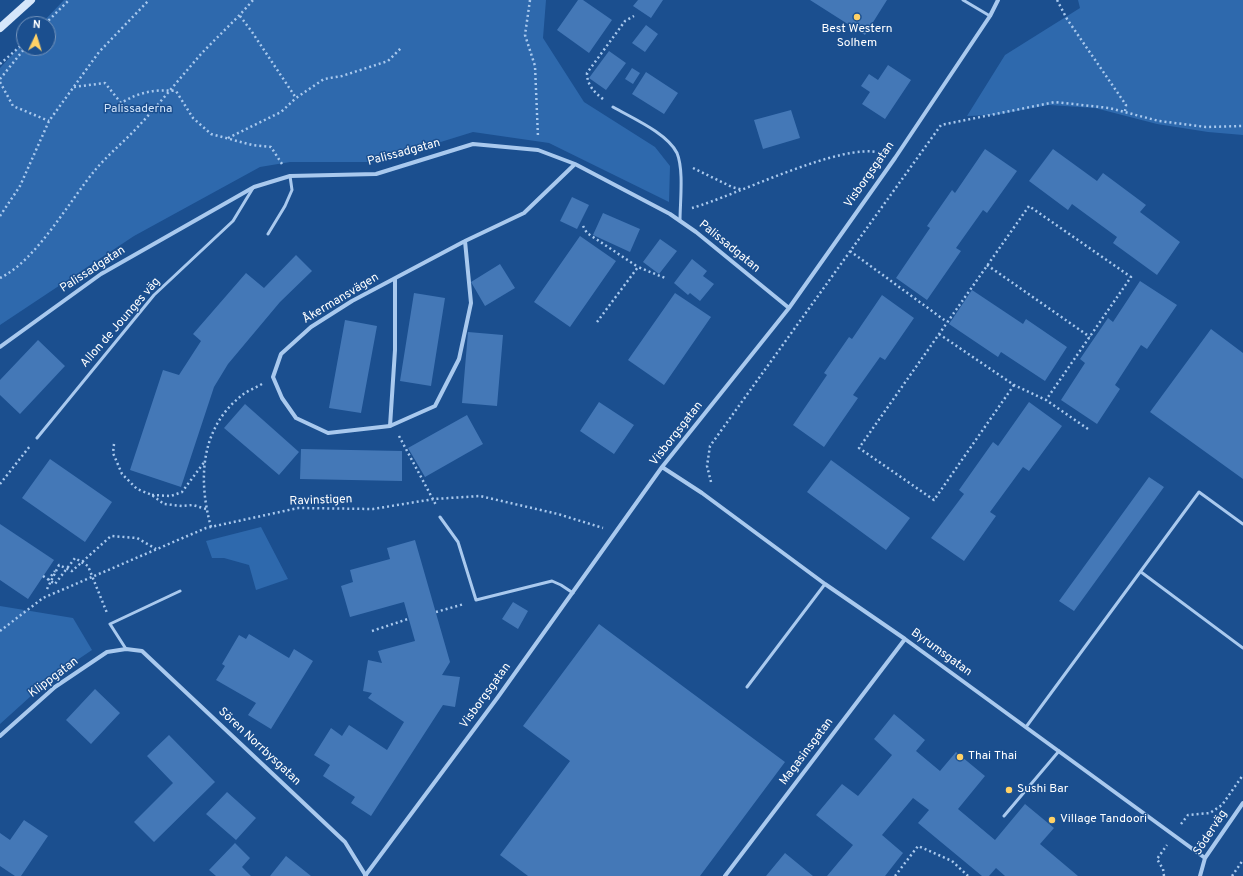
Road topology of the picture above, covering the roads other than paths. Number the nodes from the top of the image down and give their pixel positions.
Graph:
1 (31, 0) edge
2 (963, 0) edge
3 (998, 0) edge
4 (990, 16) junction
5 (0, 28) edge
6 (613, 107) road end
7 (575, 164) junction
8 (290, 176) junction
9 (254, 187) junction
10 (680, 221) junction
11 (268, 234) dead end
12 (465, 241) junction
13 (395, 279) junction
14 (789, 308) junction
15 (0, 348) edge
16 (390, 426) junction
17 (36, 438) road end
18 (662, 467) junction
19 (440, 517) dead end
20 (1243, 524) edge
21 (1141, 572) junction
22 (825, 584) junction
23 (180, 591) dead end
24 (573, 592) junction
25 (905, 639) junction
26 (1243, 648) edge
27 (126, 649) junction
28 (747, 687) dead end
29 (1026, 727) junction
30 (0, 736) edge
31 (1059, 751) junction
32 (1243, 803) edge
33 (1004, 816) dead end
34 (1204, 858) junction
35 (365, 876) edge
36 (725, 876) edge
37 (1200, 876) edge

1 - 5 street
2 - 4 lane
3 - 4 street, Visborgsgatan
4 - 14 street, Visborgsgatan
6 - 10 lane
7 - 8 street, Palissadgatan
7 - 10 street, Palissadgatan
7 - 12 street, Åkermansvägen
8 - 9 street, Palissadgatan
8 - 11 lane
9 - 15 street, Palissadgatan
9 - 17 lane, Allon de Jounges väg
10 - 14 street, Palissadgatan
12 - 13 street, Åkermansvägen
12 - 16 street
13 - 16 street, Åkermansvägen
13 - 16 street, Åkermansvägen
14 - 18 street, Visborgsgatan
18 - 22 street, Byrumsgatan
18 - 24 street, Visborgsgatan
19 - 24 lane
20 - 21 lane
21 - 26 lane
21 - 29 lane
22 - 25 street, Byrumsgatan
22 - 28 lane
23 - 27 lane
24 - 35 street, Visborgsgatan
25 - 29 street, Byrumsgatan
25 - 36 street, Magasinsgatan
27 - 30 street, Klippgatan
27 - 35 street, Sören Norrbysgatan
29 - 31 street, Byrumsgatan
31 - 33 lane
31 - 34 street, Byrumsgatan
32 - 34 street, Söderväg
34 - 37 street, Söderväg

